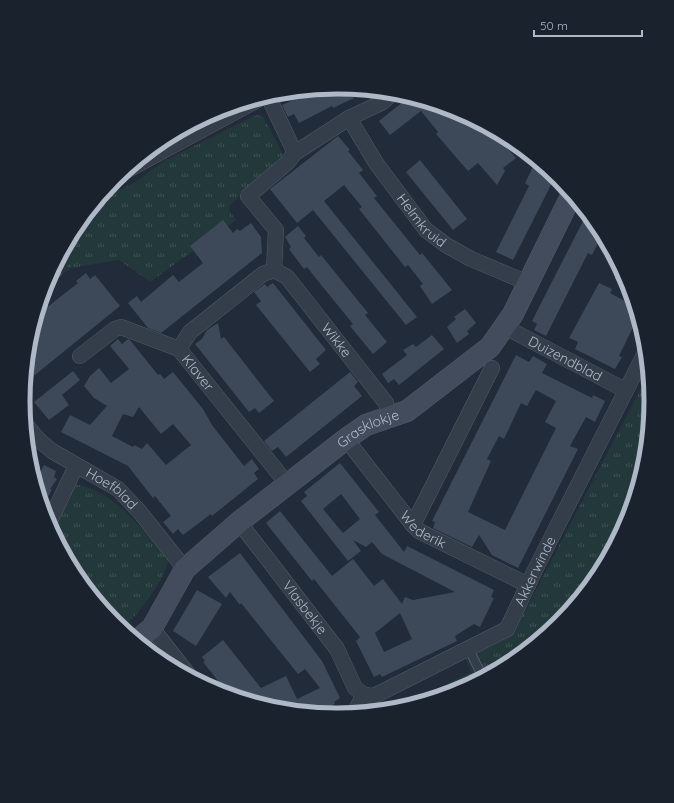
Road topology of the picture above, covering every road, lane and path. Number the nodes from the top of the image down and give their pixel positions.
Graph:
1 (386, 98) edge
2 (271, 102) edge
3 (230, 114) edge
4 (348, 118) junction
5 (161, 150) edge
6 (295, 153) junction
7 (569, 200) edge
8 (274, 270) junction
9 (528, 283) junction
10 (505, 327) junction
11 (179, 349) junction
12 (80, 356) dead end
13 (641, 360) edge
14 (492, 368) dead end
15 (625, 390) junction
16 (390, 418) junction
17 (32, 432) edge
18 (346, 438) junction
19 (76, 466) junction
20 (288, 485) junction
21 (52, 516) edge
22 (239, 522) junction
23 (413, 525) junction
24 (185, 569) junction
25 (528, 585) junction
26 (152, 628) junction
27 (141, 637) edge
28 (469, 649) junction
29 (182, 666) edge
30 (480, 673) edge
31 (364, 695) junction
32 (355, 708) edge

1 - 4 street
2 - 6 street
3 - 5 street
4 - 6 street
4 - 9 street, Helmkruid
6 - 8 street
7 - 9 street, Grasklokje
8 - 11 street
8 - 16 street, Wikke
9 - 10 street, Grasklokje
10 - 15 street, Duizendblad
10 - 16 street, Grasklokje
11 - 12 street, Klaver
11 - 20 street, Klaver
13 - 15 street, Akkerwinde
14 - 23 street
15 - 25 street, Akkerwinde
16 - 18 street, Grasklokje
17 - 19 street, Hoefblad
18 - 20 street, Grasklokje
18 - 23 street, Wederik
19 - 21 street
19 - 24 street, Hoefblad
20 - 22 street, Grasklokje
22 - 24 street, Grasklokje
22 - 31 street, Vlasbekje
23 - 25 street, Wederik
24 - 26 street, Grasklokje
25 - 28 street, Akkerwinde
26 - 27 street, Grasklokje
26 - 29 street
28 - 30 lane
28 - 31 street, Akkerwinde
31 - 32 street

